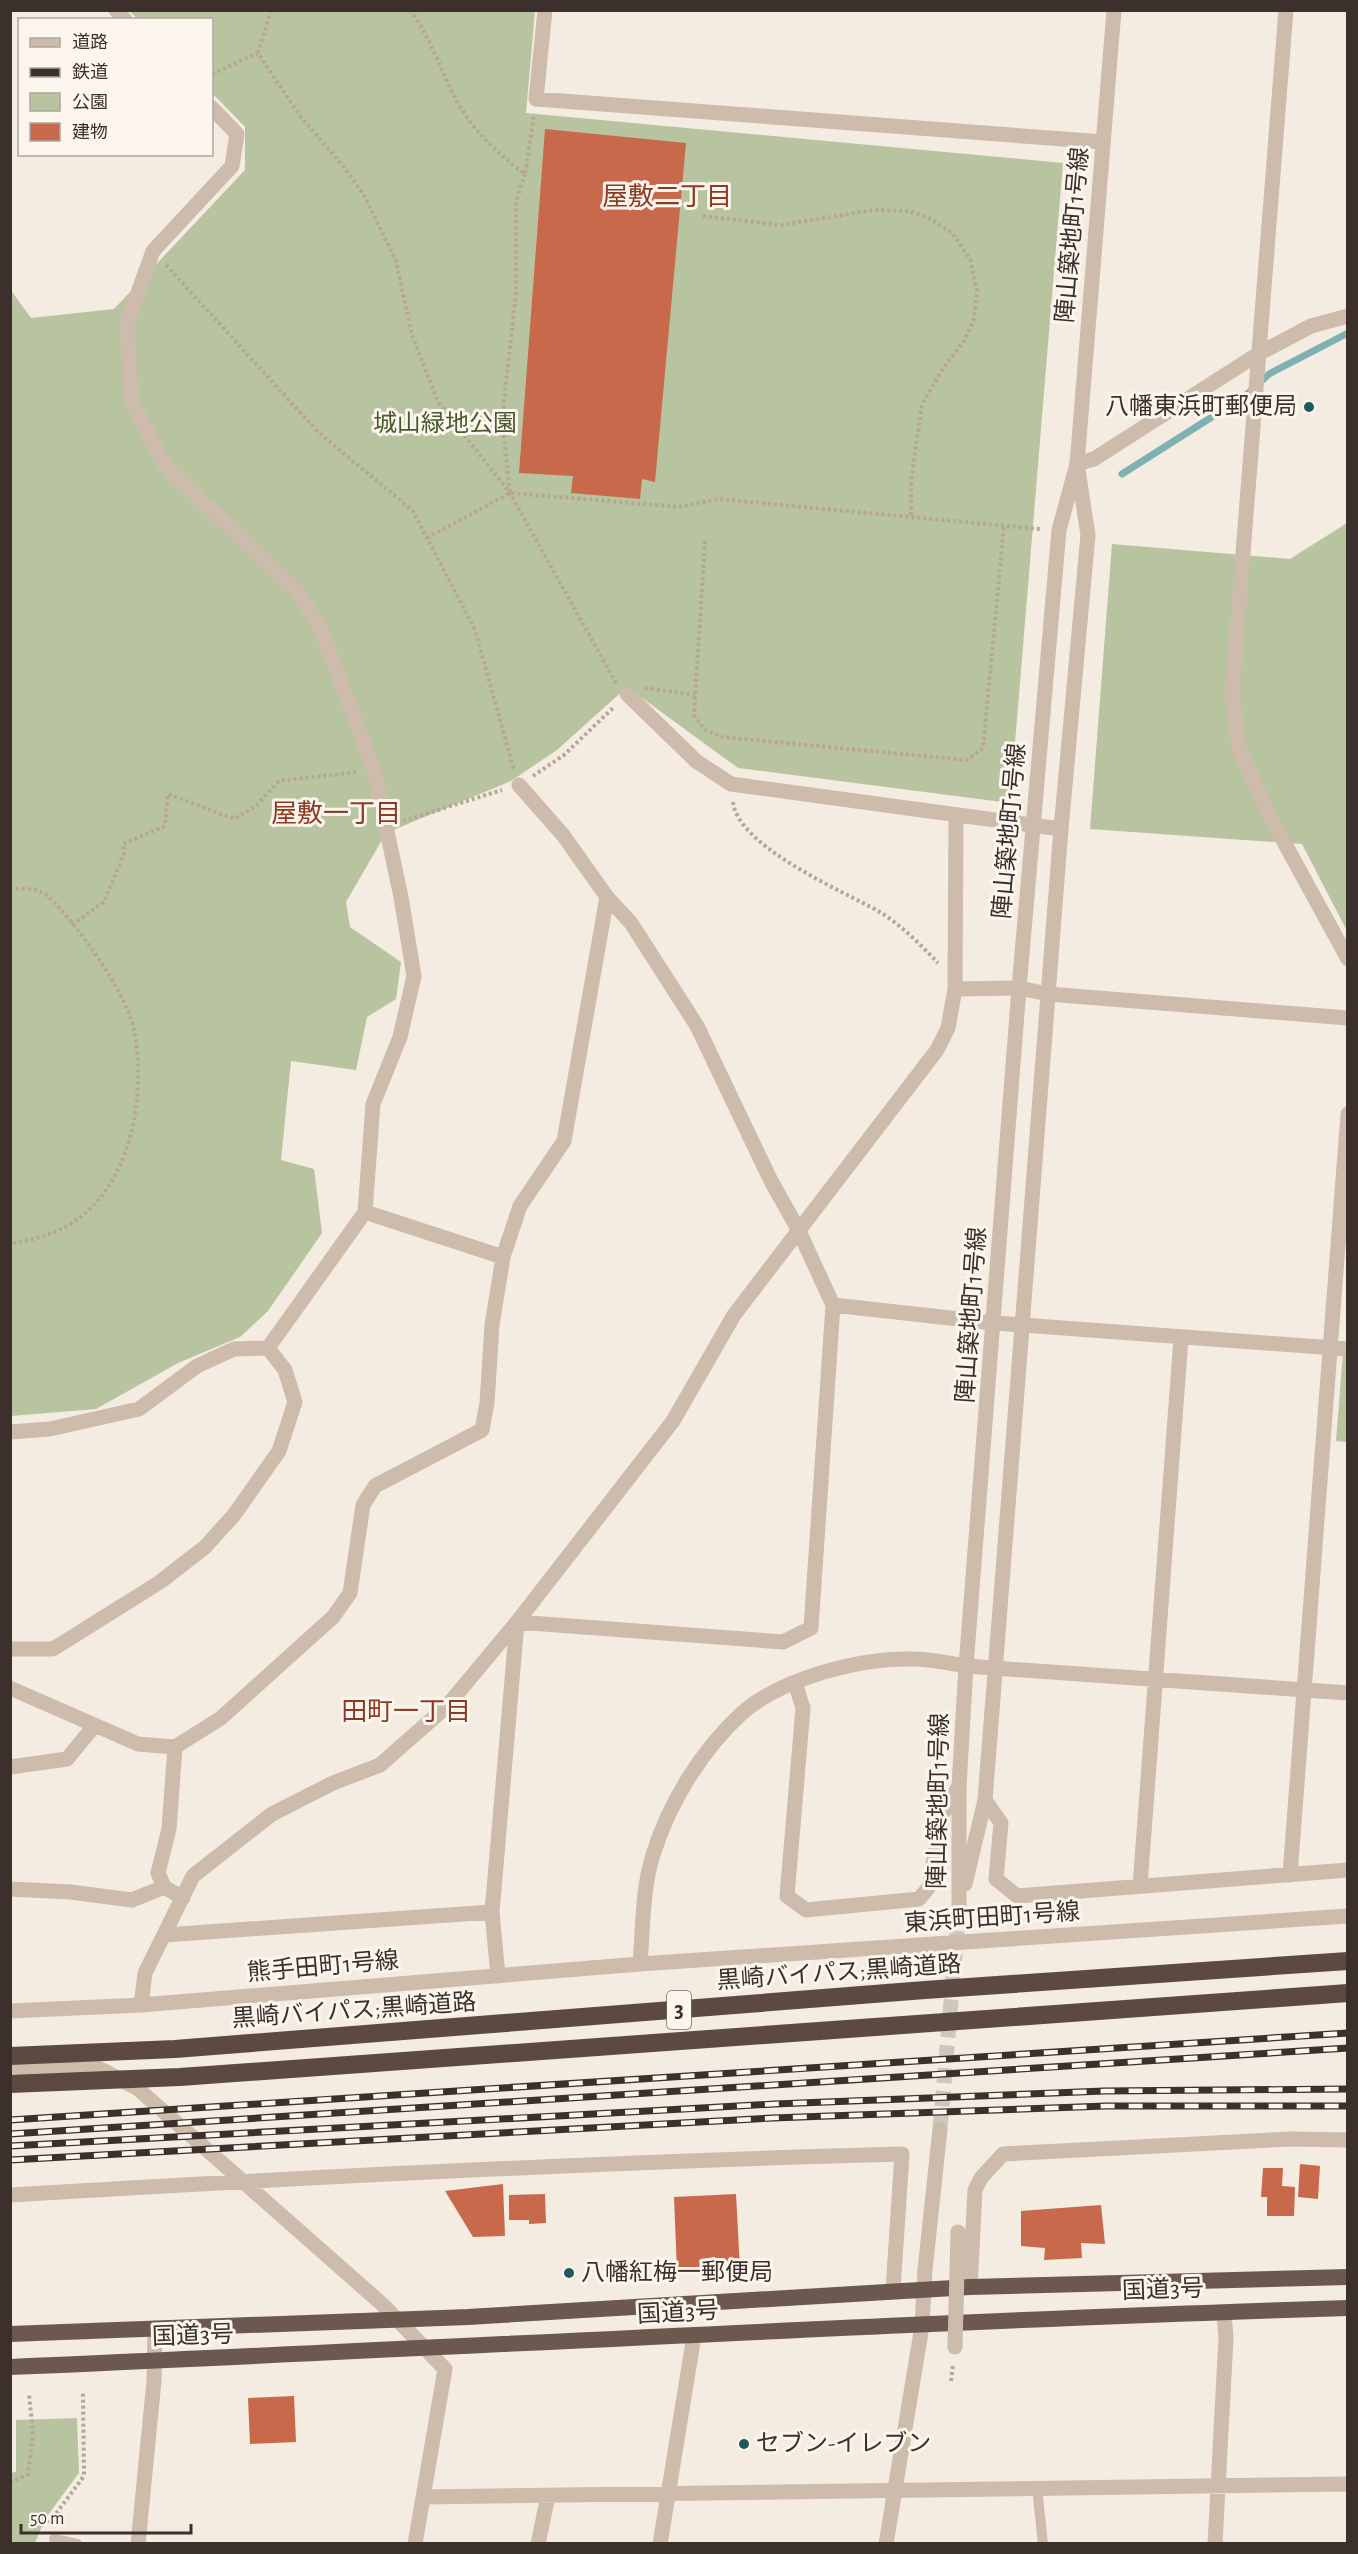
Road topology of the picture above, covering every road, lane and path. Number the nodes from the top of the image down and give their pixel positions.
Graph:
1 (271, 10) edge
2 (410, 10) edge
3 (545, 10) edge
4 (1114, 10) edge
5 (1286, 10) edge
6 (258, 53) junction
7 (213, 74) edge
8 (536, 99) junction
9 (213, 109) edge
10 (1103, 142) junction
11 (525, 174) junction
12 (703, 216) dead end
13 (153, 251) junction
14 (1347, 315) edge
15 (1258, 361) junction
16 (1077, 464) junction
17 (510, 493) junction
18 (911, 516) junction
19 (1004, 525) junction
20 (1059, 530) junction
21 (427, 538) junction
22 (705, 541) dead end
23 (627, 694) junction
24 (695, 694) junction
25 (374, 770) junction
26 (731, 784) junction
27 (519, 785) junction
28 (956, 817) junction
29 (385, 826) junction
30 (1032, 826) junction
31 (1061, 829) junction
32 (10, 888) edge
33 (607, 897) junction
34 (72, 925) junction
35 (1347, 959) edge
36 (955, 985) junction
37 (1019, 988) junction
38 (1048, 994) junction
39 (1347, 1018) edge
40 (1347, 1114) edge
41 (365, 1212) junction
42 (798, 1229) junction
43 (10, 1244) edge
44 (503, 1257) junction
45 (833, 1305) junction
46 (995, 1323) junction
47 (1024, 1326) junction
48 (1181, 1338) junction
49 (268, 1348) junction
50 (1329, 1348) junction
51 (1347, 1349) edge
52 (10, 1432) edge
53 (517, 1622) junction
54 (10, 1649) edge
55 (966, 1666) junction
56 (997, 1668) junction
57 (1154, 1678) junction
58 (795, 1683) junction
59 (10, 1688) edge
60 (1303, 1691) junction
61 (1347, 1693) edge
62 (95, 1725) junction
63 (175, 1747) junction
64 (10, 1767) edge
65 (959, 1786) junction
66 (985, 1800) junction
67 (1347, 1870) edge
68 (1290, 1875) junction
69 (1140, 1886) junction
70 (164, 1887) junction
71 (10, 1889) edge
72 (183, 1899) junction
73 (492, 1912) junction
74 (1347, 1916) edge
75 (165, 1935) junction
76 (1347, 1961) edge
77 (640, 1964) junction
78 (498, 1976) junction
79 (1347, 1993) edge
80 (141, 2005) junction
81 (10, 2011) edge
82 (10, 2056) edge
83 (10, 2072) edge
84 (10, 2084) edge
85 (940, 2129) tunnel mouth
86 (1347, 2140) edge
87 (245, 2181) junction
88 (10, 2195) edge
89 (958, 2232) dead end
90 (1347, 2277) edge
91 (970, 2287) junction
92 (923, 2289) junction
93 (893, 2290) junction
94 (1347, 2308) edge
95 (1224, 2312) junction
96 (400, 2320) junction
97 (922, 2325) junction
98 (154, 2328) junction
99 (10, 2334) edge
100 (694, 2336) junction
101 (955, 2347) dead end
102 (427, 2349) junction
103 (156, 2361) junction
104 (10, 2367) edge
105 (83, 2393) dead end
106 (29, 2394) dead end
107 (10, 2483) edge
108 (1347, 2484) edge
109 (1219, 2485) junction
110 (1037, 2487) junction
111 (896, 2490) junction
112 (669, 2495) junction
113 (548, 2496) junction
114 (423, 2497) junction
115 (49, 2536) joint
116 (77, 2544) edge
117 (138, 2544) edge
118 (415, 2544) edge
119 (538, 2544) edge
120 (660, 2544) edge
121 (886, 2544) edge
122 (1044, 2544) edge
123 (1215, 2544) edge

1 - 6 path
2 - 11 path
3 - 8 street
4 - 10 street, 陣山築地町1号線
5 - 15 street
6 - 7 path
6 - 17 path
8 - 10 street
8 - 11 path
9 - 13 street
10 - 16 street, 陣山築地町1号線
11 - 17 path
12 - 18 path
13 - 21 path
13 - 25 street
14 - 15 street
15 - 16 street
15 - 35 street
16 - 20 street, 陣山築地町1号線
16 - 31 street, 陣山築地町1号線
17 - 18 path
17 - 21 path
17 - 23 path
18 - 19 path
19 - 20 path
19 - 24 path
20 - 30 street, 陣山築地町1号線
21 - 27 path
22 - 24 path
23 - 24 path
23 - 26 street
23 - 27 path
25 - 29 street
25 - 34 path
26 - 28 street
26 - 36 path
27 - 29 path
27 - 33 street
28 - 30 street
28 - 36 street
29 - 41 street
30 - 31 street
30 - 37 street, 陣山築地町1号線
31 - 38 street, 陣山築地町1号線
32 - 34 path
33 - 42 street
33 - 44 street
34 - 43 path
36 - 37 street
36 - 42 street
37 - 38 street
37 - 46 street, 陣山築地町1号線
38 - 39 street
38 - 47 street, 陣山築地町1号線
40 - 50 street
41 - 44 street
41 - 49 street
42 - 45 street
42 - 53 street
44 - 63 street
45 - 46 street
45 - 53 street
46 - 47 street
46 - 55 street, 陣山築地町1号線
47 - 48 street
47 - 56 street, 陣山築地町1号線
48 - 50 street
48 - 57 street
49 - 52 street
49 - 54 street
50 - 51 street
50 - 60 street
53 - 72 street
53 - 73 street
55 - 56 street
55 - 58 street
55 - 65 street, 陣山築地町1号線
56 - 57 street
56 - 66 street, 陣山築地町1号線
57 - 60 street
57 - 69 street
58 - 65 street
58 - 77 street
59 - 62 street
60 - 61 street
60 - 68 street
62 - 63 street
62 - 64 street
63 - 70 street
65 - 66 street, 陣山築地町1号線
66 - 69 street
67 - 68 street
68 - 69 street
70 - 71 street
70 - 72 street
72 - 75 street
73 - 75 street
73 - 78 street
74 - 77 street, 東浜町田町1号線
75 - 80 street
76 - 82 highway, 黒崎バイパス;黒崎道路 / 3, bridge
77 - 78 street, 熊手田町1号線
78 - 80 street, 熊手田町1号線
79 - 84 highway, 3, bridge
80 - 81 street, 熊手田町1号線
83 - 87 street
85 - 92 street
86 - 91 street
87 - 88 street
87 - 93 street
87 - 96 street
89 - 101 street, bridge
90 - 91 highway, 国道3号
91 - 92 highway, 国道3号
92 - 93 highway, 国道3号
92 - 97 street
93 - 96 highway, 国道3号
94 - 95 highway, 国道3号
95 - 97 highway, 国道3号
95 - 109 street
96 - 98 highway, 国道3号
96 - 102 street
97 - 100 highway, 国道3号
97 - 111 street
98 - 99 highway, 国道3号
98 - 103 street
100 - 102 highway, 国道3号
100 - 112 street
102 - 103 highway, 国道3号
102 - 114 street
103 - 104 highway, 国道3号
103 - 117 street
105 - 115 path
106 - 107 path
108 - 109 street
109 - 110 street
109 - 123 street
110 - 111 street
110 - 122 lane
111 - 112 street
111 - 121 street
112 - 113 street
112 - 120 street
113 - 114 street
113 - 119 street
114 - 118 street
115 - 116 lane

